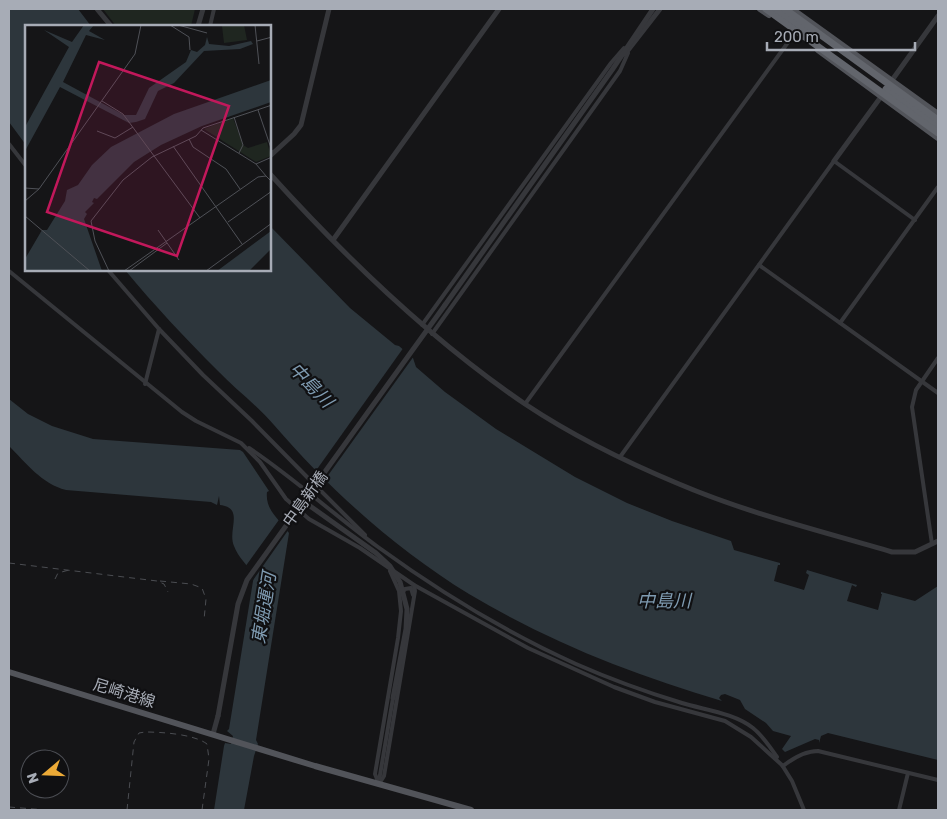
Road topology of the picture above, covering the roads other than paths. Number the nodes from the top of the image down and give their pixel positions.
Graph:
1 (97, 9) edge
2 (203, 9) edge
3 (214, 9) edge
4 (329, 9) edge
5 (499, 9) edge
6 (653, 9) edge
7 (660, 9) edge
8 (760, 9) edge
9 (766, 9) edge
10 (776, 9) edge
11 (785, 9) edge
12 (792, 9) edge
13 (938, 16) edge
14 (805, 18) junction
15 (109, 25) edge
16 (198, 25) edge
17 (210, 25) edge
18 (794, 34) junction
19 (628, 47) junction
20 (892, 81) junction
21 (886, 89) junction
22 (881, 96) junction
23 (923, 112) junction
24 (938, 114) edge
25 (938, 120) edge
26 (938, 127) edge
27 (938, 133) edge
28 (938, 138) edge
29 (9, 144) edge
30 (271, 155) edge
31 (834, 161) junction
32 (25, 165) edge
33 (271, 175) edge
34 (938, 187) edge
35 (915, 220) junction
36 (333, 240) junction
37 (760, 265) junction
38 (9, 270) edge
39 (109, 271) edge
40 (840, 324) junction
41 (422, 325) junction
42 (159, 329) junction
43 (432, 334) junction
44 (938, 358) edge
45 (921, 381) junction
46 (145, 384) junction
47 (938, 393) edge
48 (525, 404) junction
49 (241, 443) junction
50 (620, 457) junction
51 (303, 502) junction
52 (938, 541) edge
53 (932, 544) junction
54 (378, 546) junction
55 (386, 566) junction
56 (414, 585) junction
57 (400, 600) junction
58 (413, 605) junction
59 (9, 672) edge
60 (393, 698) joint
61 (213, 734) junction
62 (783, 766) junction
63 (908, 773) junction
64 (938, 780) edge
65 (379, 784) junction
66 (471, 810) edge
67 (804, 810) edge
68 (899, 810) edge

1 - 15 street
2 - 16 street
3 - 17 street
4 - 30 street
5 - 36 street
6 - 19 street
7 - 19 street
8 - 18 main road
9 - 27 highway, bridge
10 - 23 highway, bridge
11 - 23 highway, bridge
12 - 14 main road
13 - 20 street
14 - 18 street
14 - 20 main road
18 - 22 main road
18 - 48 street
19 - 41 street
19 - 43 street
19 - 51 street, 中島新橋, bridge
20 - 21 street
20 - 24 main road
21 - 22 street
21 - 23 highway
22 - 28 main road
22 - 31 street
23 - 25 highway, bridge
23 - 26 highway
29 - 32 street
31 - 35 street
31 - 37 street
33 - 36 street
34 - 35 street
35 - 40 street
36 - 41 street
37 - 40 street
37 - 50 street
38 - 46 street
39 - 42 street
40 - 45 street
41 - 43 street
42 - 46 street
42 - 54 street
43 - 48 street
44 - 45 street
45 - 47 street
45 - 53 street
46 - 49 street
48 - 50 street
49 - 54 street
49 - 55 street
50 - 53 street
51 - 60 street, bridge
51 - 61 street, 中島新橋, bridge
52 - 53 street
54 - 62 street
55 - 56 street
55 - 57 street
56 - 58 street
56 - 62 street
57 - 58 street
57 - 65 street
58 - 65 street
59 - 61 main road, 尼崎港線
60 - 65 street
61 - 65 main road, 尼崎港線
62 - 63 street
62 - 67 street
63 - 64 street
63 - 68 street
65 - 66 main road

